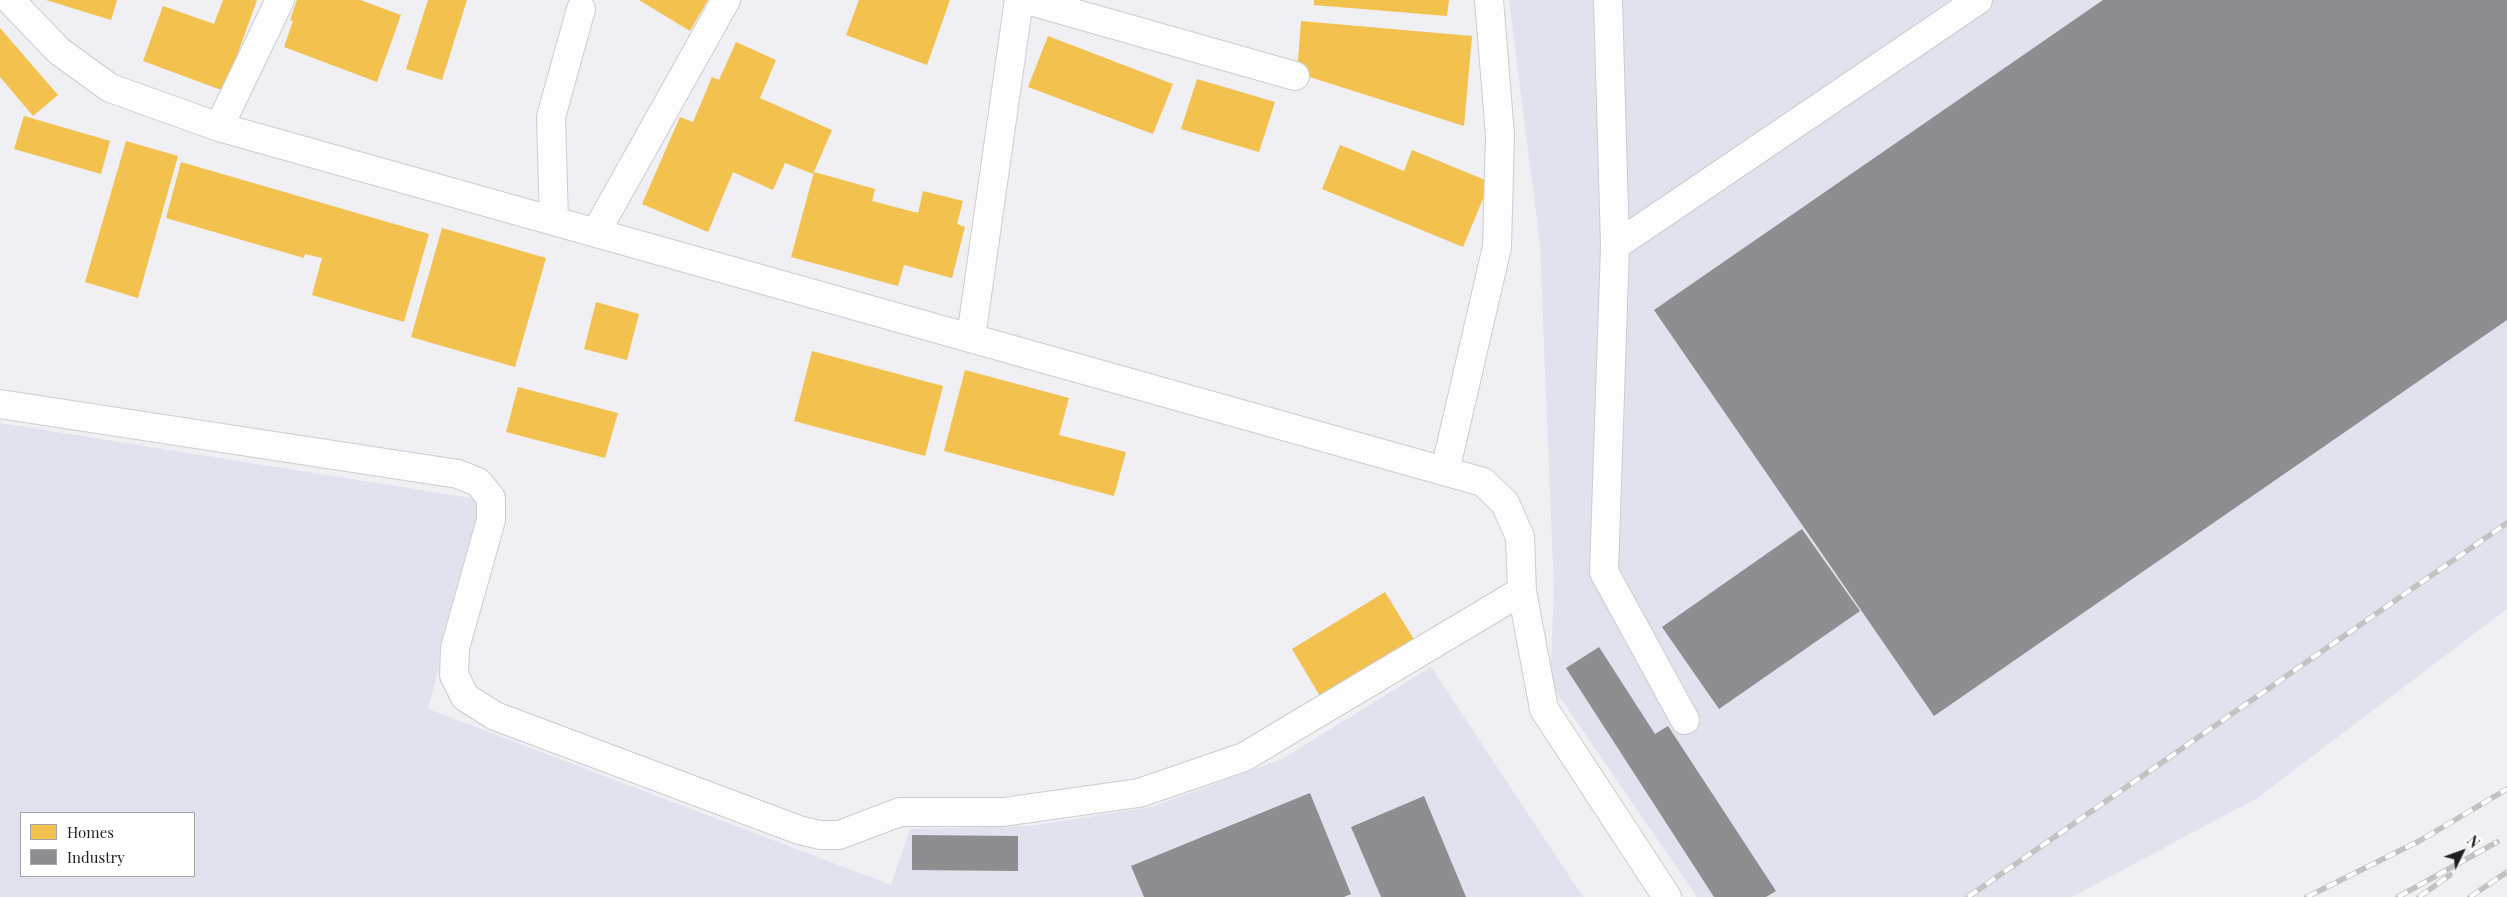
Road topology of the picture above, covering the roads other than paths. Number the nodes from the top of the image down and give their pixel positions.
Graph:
1 (10, 0) edge
2 (280, 0) edge
3 (726, 0) edge
4 (1019, 0) edge
5 (1027, 0) edge
6 (1489, 0) edge
7 (1608, 0) edge
8 (1978, 0) edge
9 (581, 9) dead end
10 (1295, 76) dead end
11 (219, 127) junction
12 (554, 221) junction
13 (596, 232) junction
14 (1615, 246) junction
15 (971, 337) junction
16 (0, 404) edge
17 (1445, 471) junction
18 (1522, 591) junction
19 (1685, 720) dead end
20 (1667, 897) edge

1 - 11 street
2 - 11 street
3 - 13 street
4 - 15 street
5 - 10 street
6 - 17 street
7 - 14 street
8 - 14 street
9 - 12 street
11 - 12 street
12 - 13 street
13 - 15 street
14 - 19 street
15 - 17 street
16 - 18 street
17 - 18 street
18 - 20 street

